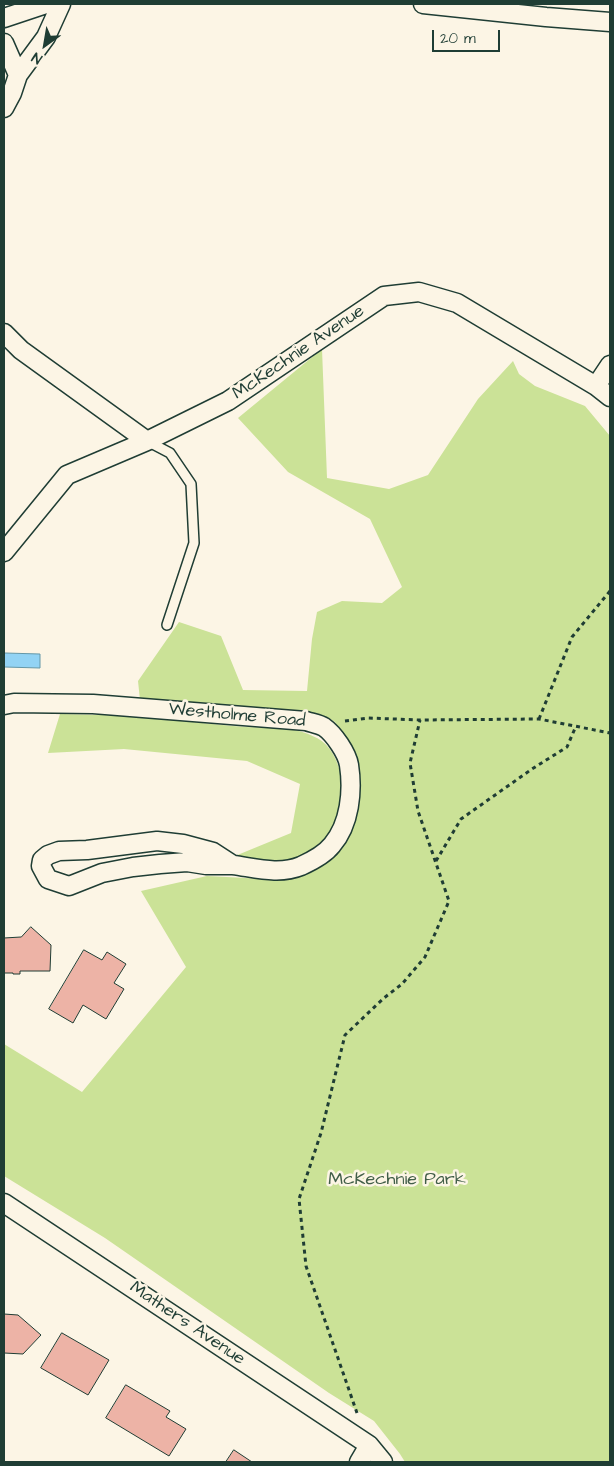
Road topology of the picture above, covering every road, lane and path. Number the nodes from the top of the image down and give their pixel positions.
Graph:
1 (46, 4) edge
2 (61, 4) edge
3 (422, 4) edge
4 (4, 18) edge
5 (610, 22) edge
6 (4, 43) edge
7 (18, 75) junction
8 (4, 108) edge
9 (4, 333) edge
10 (610, 365) edge
11 (596, 386) junction
12 (610, 397) edge
13 (147, 442) junction
14 (4, 552) edge
15 (610, 591) edge
16 (167, 625) dead end
17 (4, 705) edge
18 (539, 719) junction
19 (420, 720) junction
20 (322, 726) junction
21 (576, 726) junction
22 (610, 733) edge
23 (436, 861) junction
24 (233, 865) junction
25 (4, 1203) edge
26 (369, 1445) junction
27 (359, 1462) edge
28 (382, 1462) edge

1 - 4 street
2 - 7 street
3 - 5 street
6 - 7 street
7 - 8 street
9 - 13 street
10 - 11 street
11 - 12 street, McKechnie Avenue
11 - 13 street, McKechnie Avenue
13 - 14 street
13 - 16 lane
15 - 18 path
17 - 20 street, Westholme Road
18 - 19 path
18 - 21 path
19 - 20 path
19 - 23 path
20 - 24 street, Westholme Road
21 - 22 path
21 - 23 path
23 - 26 path
24 - 24 street, Westholme Road
25 - 26 street, Mathers Avenue
26 - 27 street
26 - 28 street, Mathers Avenue

